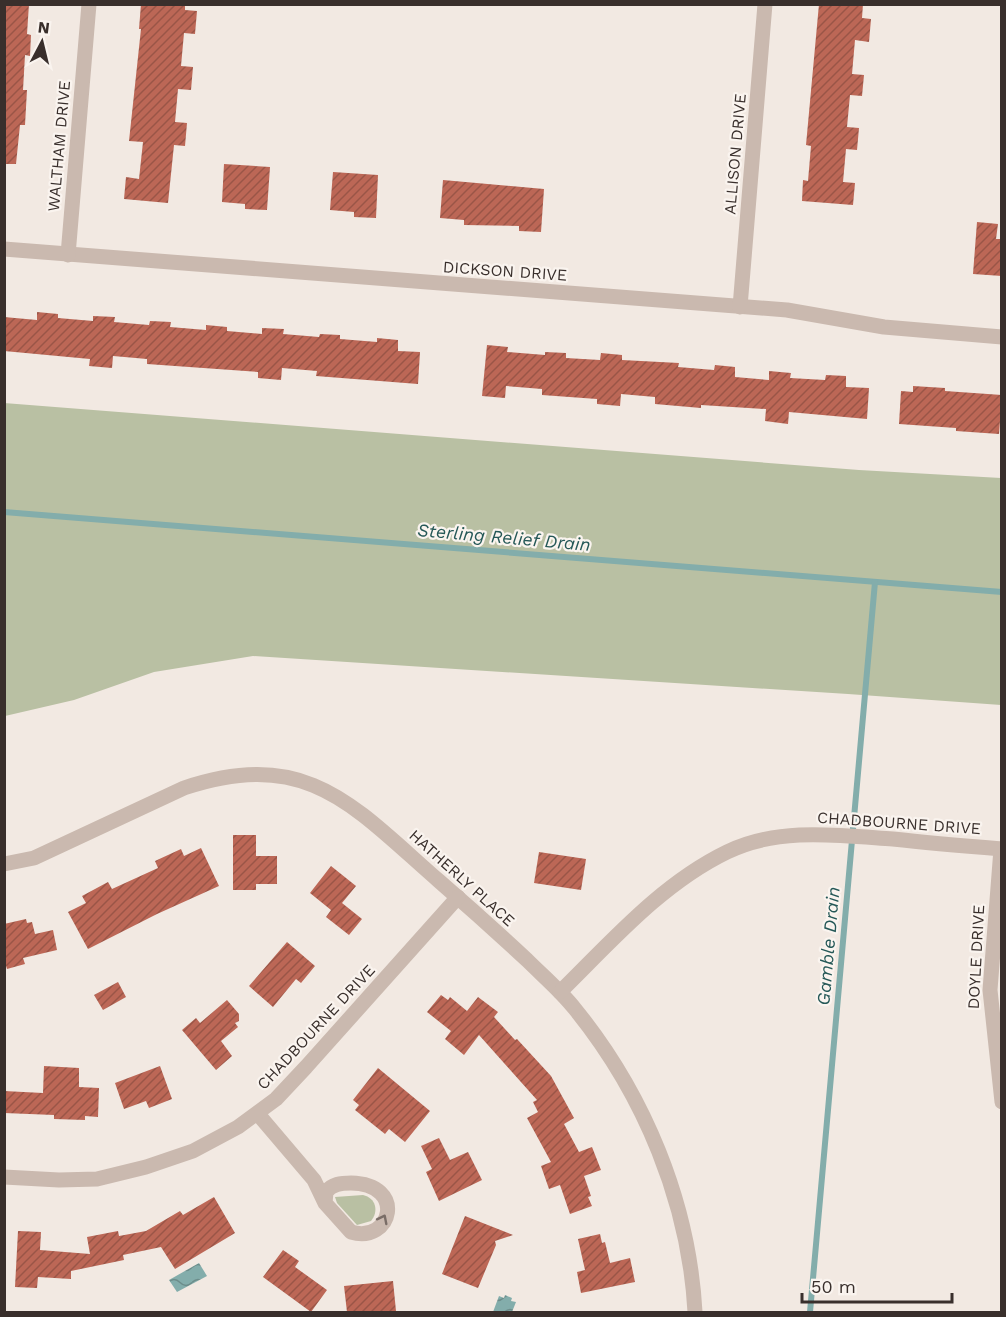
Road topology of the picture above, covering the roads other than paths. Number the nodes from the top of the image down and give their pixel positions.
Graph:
1 (89, 4) edge
2 (765, 4) edge
3 (4, 249) edge
4 (68, 255) junction
5 (740, 307) junction
6 (1002, 337) edge
7 (1001, 849) edge
8 (4, 864) edge
9 (458, 897) junction
10 (560, 992) junction
11 (1002, 1102) edge
12 (258, 1114) junction
13 (4, 1177) edge
14 (314, 1180) junction
15 (340, 1183) junction
16 (325, 1203) junction
17 (695, 1312) edge

1 - 4 street, WALTHAM DRIVE
2 - 5 street, ALLISON DRIVE
3 - 4 street, DICKSON DRIVE
4 - 5 street, DICKSON DRIVE
5 - 6 street, DICKSON DRIVE
7 - 10 street, CHADBOURNE DRIVE
7 - 11 street, DOYLE DRIVE
8 - 9 street, HATHERLY PLACE
9 - 10 street, HATHERLY PLACE
9 - 12 street, CHADBOURNE DRIVE
10 - 17 street, HATHERLY PLACE
12 - 13 street, CHADBOURNE DRIVE
12 - 14 street
14 - 15 street
14 - 16 street
15 - 16 street
16 -> 15 street

